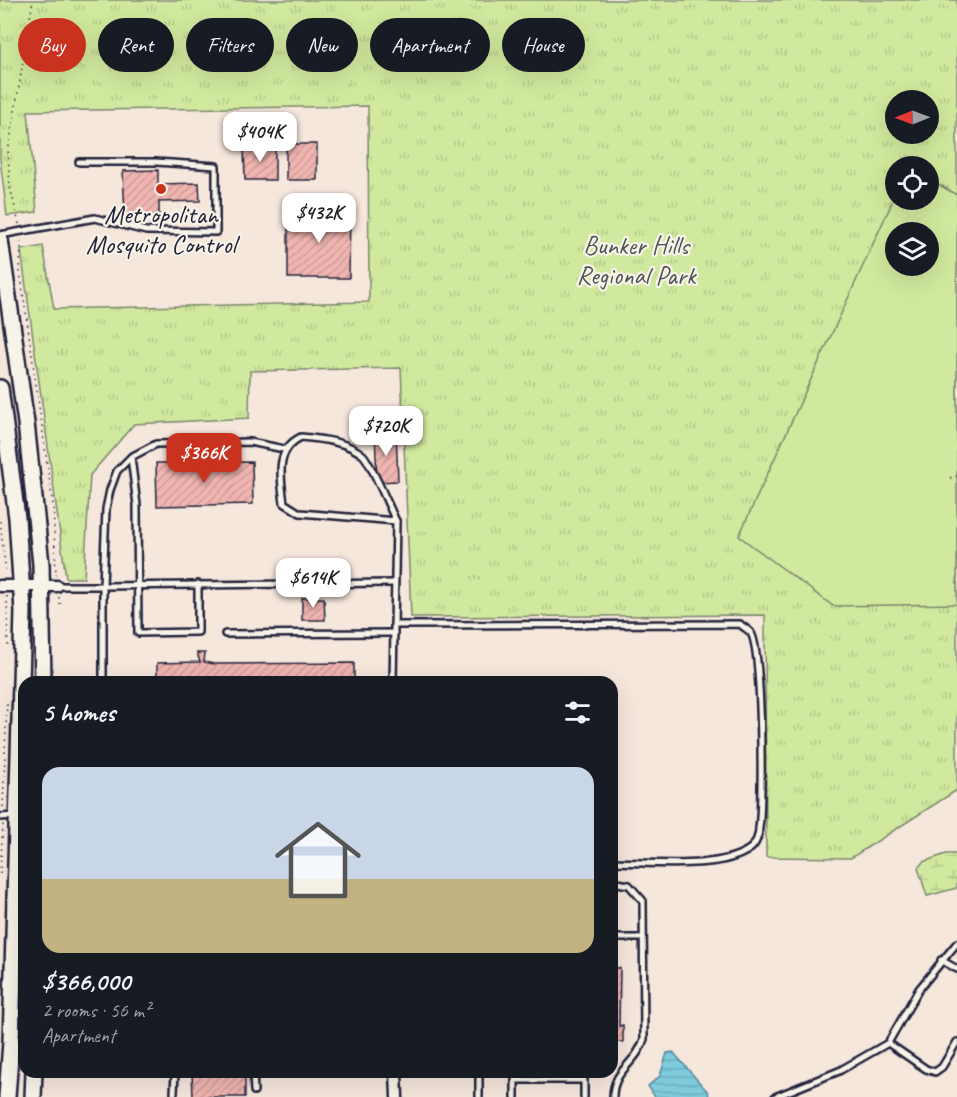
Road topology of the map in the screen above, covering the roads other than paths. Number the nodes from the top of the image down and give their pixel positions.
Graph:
1 (79, 162) dead end
2 (0, 235) edge
3 (0, 240) edge
4 (0, 388) edge
5 (284, 449) junction
6 (132, 457) junction
7 (396, 521) junction
8 (393, 583) junction
9 (198, 584) junction
10 (138, 585) junction
11 (0, 586) edge
12 (22, 586) junction
13 (42, 586) junction
14 (57, 586) joint
15 (103, 586) junction
16 (394, 625) junction
17 (394, 633) junction
18 (225, 634) dead end
19 (42, 676) edge
20 (103, 676) edge
21 (393, 676) edge
22 (0, 816) edge
23 (10, 820) junction
24 (618, 862) edge
25 (618, 883) edge
26 (618, 938) edge
27 (643, 938) junction
28 (957, 943) edge
29 (941, 960) junction
30 (957, 969) edge
31 (6, 1042) edge
32 (957, 1042) edge
33 (888, 1043) junction
34 (618, 1075) edge
35 (33, 1078) edge
36 (175, 1078) edge
37 (253, 1078) edge
38 (396, 1078) edge
39 (478, 1078) edge
40 (617, 1078) edge
41 (254, 1091) dead end
42 (174, 1093) dead end
43 (7, 1097) edge
44 (33, 1097) edge
45 (397, 1097) edge
46 (479, 1097) edge
47 (515, 1097) edge
48 (584, 1097) edge
49 (613, 1097) edge
50 (775, 1097) edge

1 - 2 lane
3 - 13 main road
4 - 12 main road
5 - 6 lane
5 - 7 lane
5 - 7 lane
6 - 10 lane
6 - 15 lane
7 - 8 lane
8 - 9 lane
8 - 16 lane
9 - 10 lane
9 - 10 lane
10 - 15 lane
11 - 12 street
12 - 13 street
12 - 23 main road
13 - 14 street
13 - 19 main road
14 - 15 lane
15 - 20 lane
16 - 17 lane
16 - 24 lane
17 - 18 lane
17 - 21 lane
22 - 23 lane
23 - 31 main road
25 - 27 lane
26 - 27 lane
27 - 34 lane
28 - 29 lane
29 - 30 lane
29 - 33 lane
31 - 43 main road
32 - 33 lane
33 - 50 lane
35 - 44 main road
36 - 42 lane
37 - 41 lane
38 - 45 street
39 - 46 lane
40 - 49 lane
47 - 48 lane

